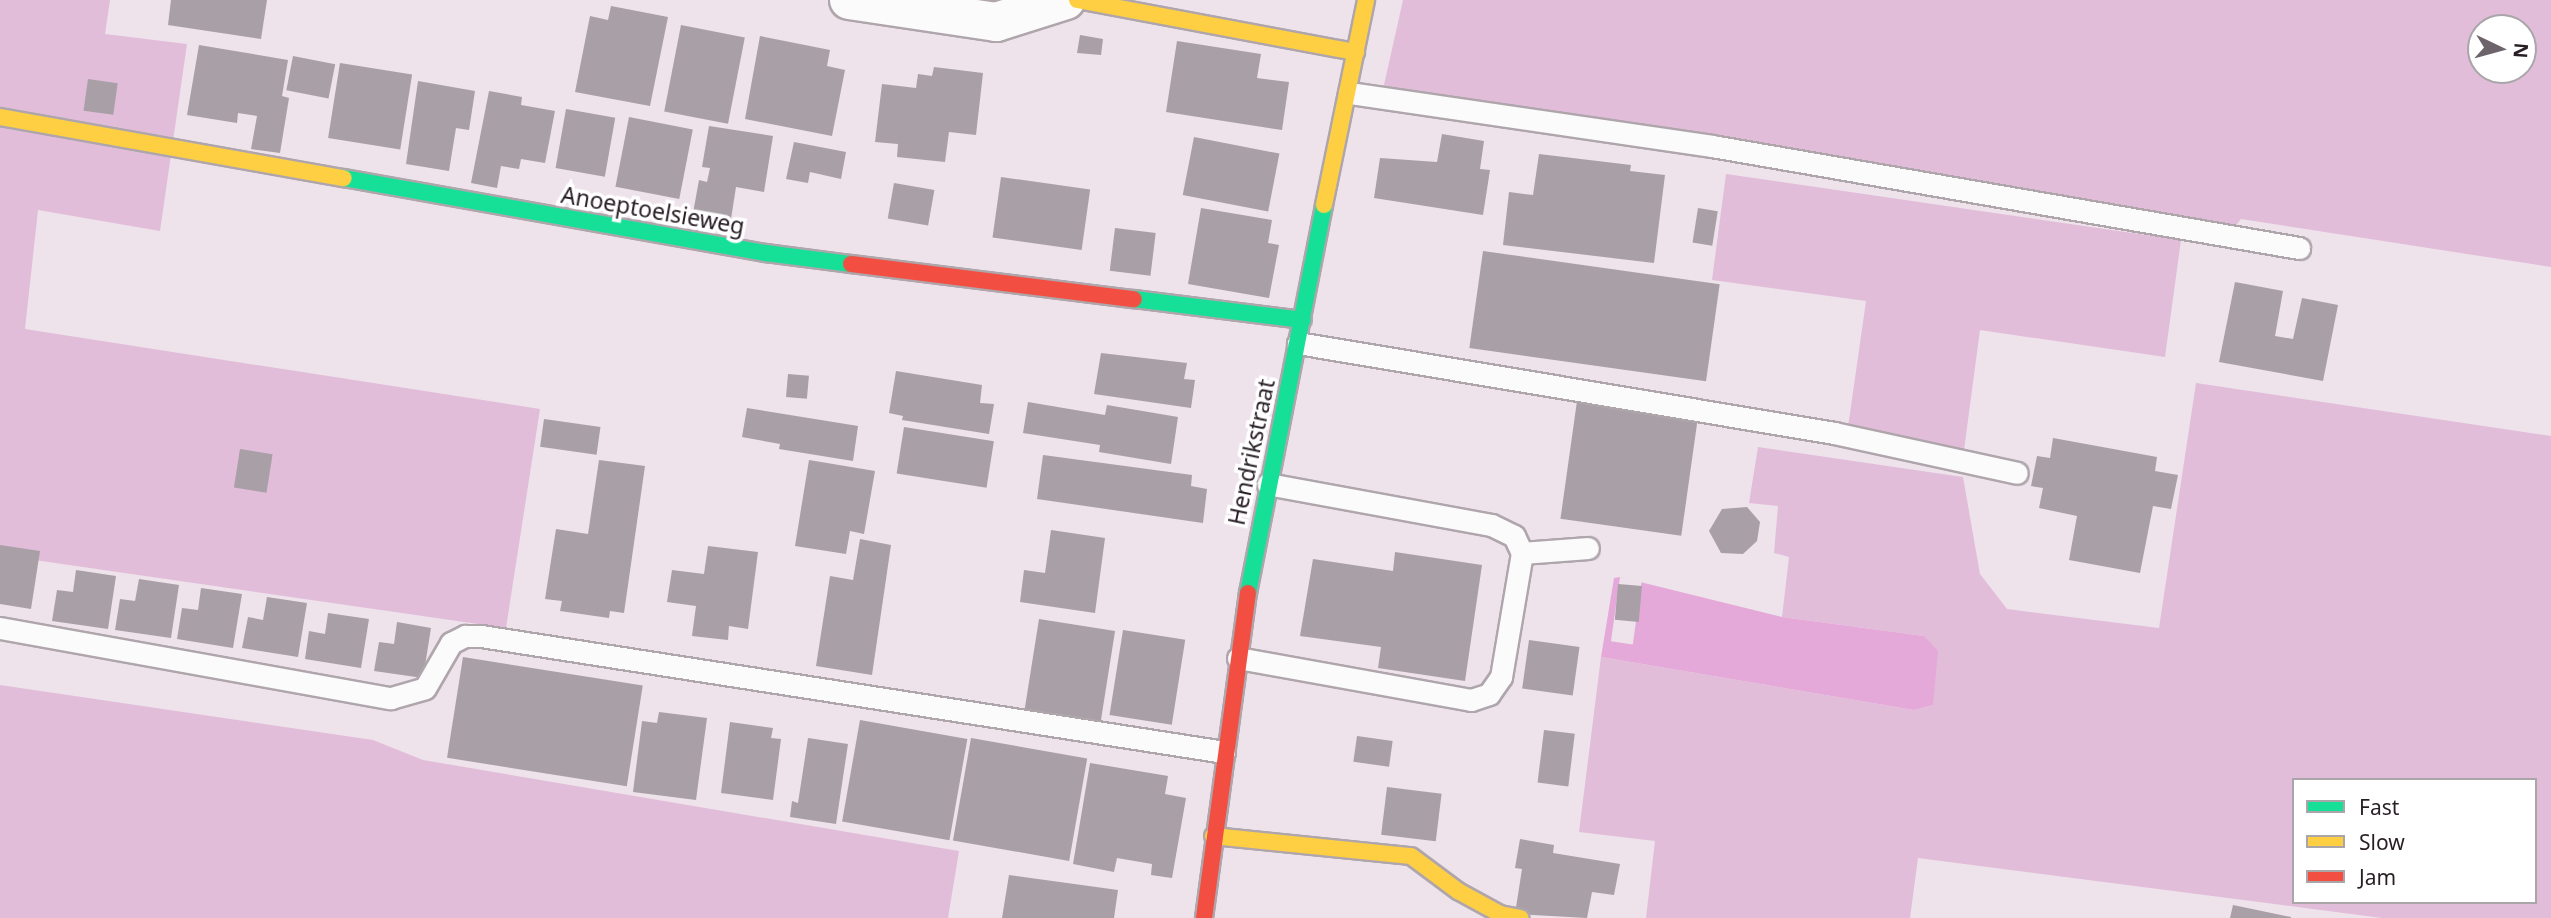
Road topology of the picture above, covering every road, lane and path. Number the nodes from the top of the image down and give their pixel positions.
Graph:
1 (849, 0) edge
2 (1066, 0) edge
3 (1077, 0) edge
4 (1366, 0) edge
5 (1356, 52) junction
6 (1349, 93) junction
7 (0, 117) edge
8 (2298, 248) dead end
9 (1303, 320) junction
10 (1298, 343) junction
11 (2017, 473) dead end
12 (1268, 484) junction
13 (1588, 548) dead end
14 (1522, 553) junction
15 (0, 628) edge
16 (1238, 659) junction
17 (1224, 752) junction
18 (1213, 836) junction
19 (1204, 918) edge
20 (1521, 918) edge

1 - 2 street
3 - 5 street
4 - 5 street, Hendrikstraat
5 - 6 street, Hendrikstraat
6 - 8 lane
6 - 9 street, Hendrikstraat
7 - 9 street, Anoeptoelsieweg
9 - 10 street, Hendrikstraat
10 - 11 lane
10 - 12 street, Hendrikstraat
12 - 14 lane
12 - 16 street, Hendrikstraat
13 - 14 lane
14 - 16 lane
15 - 17 lane
16 - 17 street, Hendrikstraat
17 - 18 street, Hendrikstraat
18 - 19 street, Hendrikstraat
18 - 20 street

